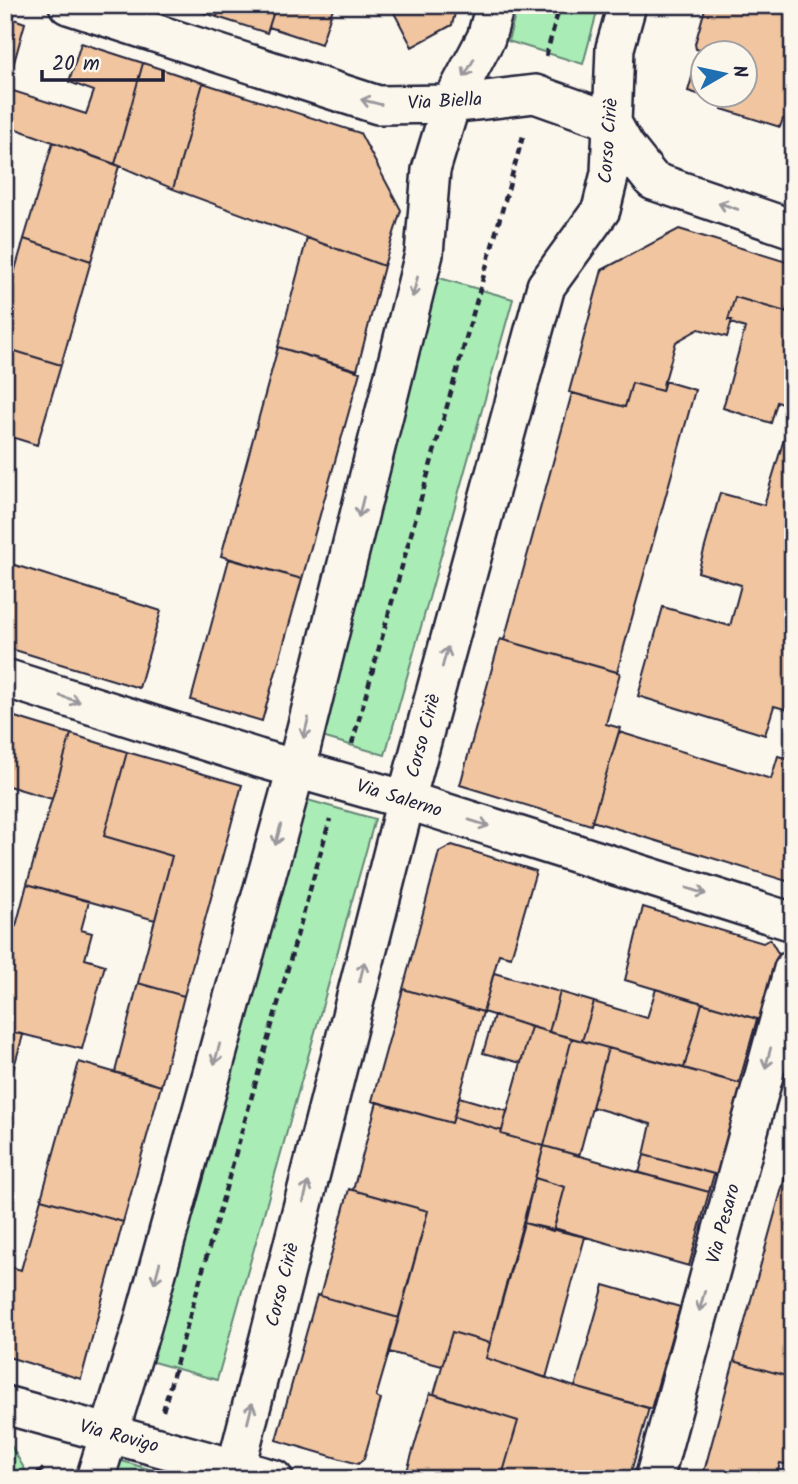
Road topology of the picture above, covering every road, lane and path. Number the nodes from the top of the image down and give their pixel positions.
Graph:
1 (68, 5) edge
2 (495, 5) edge
3 (627, 5) edge
4 (451, 104) junction
5 (611, 121) junction
6 (793, 229) edge
7 (5, 678) edge
8 (296, 769) junction
9 (406, 800) junction
10 (793, 922) edge
11 (793, 969) edge
12 (5, 1405) edge
13 (110, 1434) junction
14 (45, 1468) dead end
15 (235, 1473) edge
16 (27, 1479) edge
17 (95, 1479) edge
18 (274, 1479) edge
19 (654, 1479) edge

4 -> 1 street, Via Biella
2 -> 4 street
3 - 5 street, Corso Ciriè
4 - 5 street, Via Biella
4 -> 8 street
6 -> 5 street
9 -> 5 street, Corso Ciriè
7 -> 8 street, Via Salerno
8 - 9 street, Via Salerno
8 -> 13 street
9 -> 10 street, Via Salerno
15 -> 9 street, Corso Ciriè
11 -> 19 street, Via Pesaro
12 - 13 street, Via Rovigo
13 - 15 street, Via Rovigo
13 - 17 street
14 - 16 path
15 - 18 street, Via Rovigo

